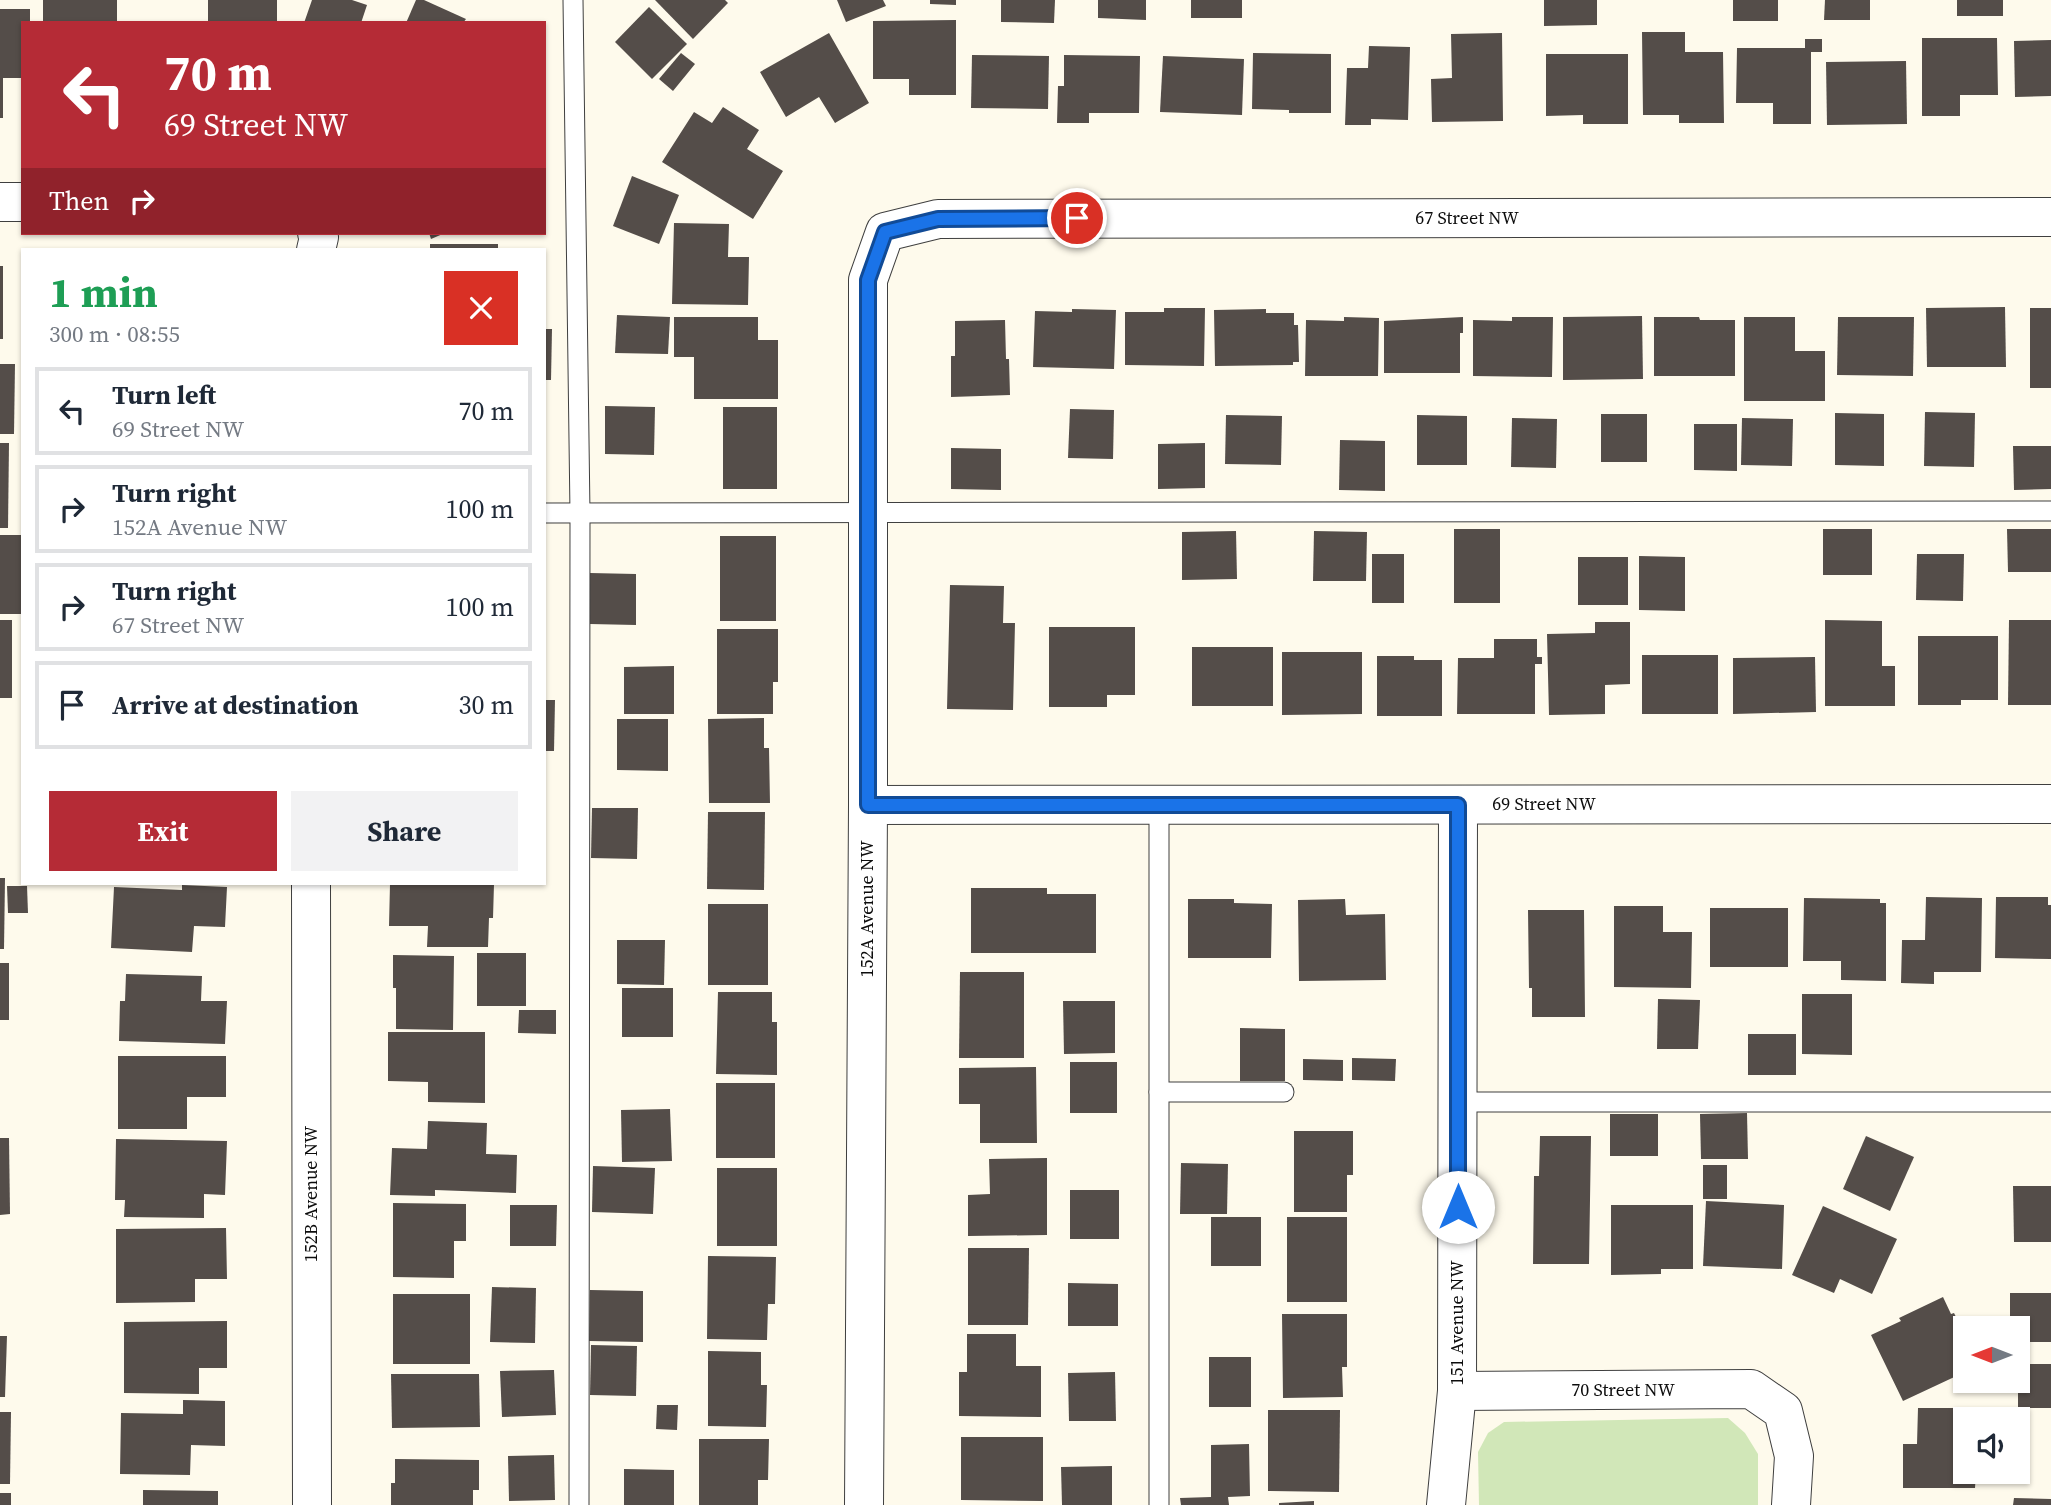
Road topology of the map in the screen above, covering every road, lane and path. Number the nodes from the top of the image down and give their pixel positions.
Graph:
1 (573, 0) edge
2 (0, 202) edge
3 (21, 202) edge
4 (2051, 217) edge
5 (885, 232) joint
6 (2051, 511) edge
7 (868, 512) junction
8 (546, 513) edge
9 (580, 513) junction
10 (2051, 804) edge
11 (868, 805) junction
12 (1159, 805) junction
13 (1458, 805) junction
14 (311, 885) edge
15 (1159, 1092) junction
16 (1284, 1092) dead end
17 (1458, 1102) junction
18 (2051, 1102) edge
19 (1457, 1391) junction
20 (312, 1505) edge
21 (579, 1505) edge
22 (864, 1505) edge
23 (1159, 1505) edge
24 (1446, 1505) edge
25 (1791, 1505) edge

1 - 9 lane
2 - 3 street
4 - 5 street, 67 Street NW
5 - 7 street, 152A Avenue NW
6 - 7 lane
7 - 9 lane
7 - 11 street, 152A Avenue NW
8 - 9 lane
9 - 21 lane
10 - 13 street, 69 Street NW
11 - 12 street, 69 Street NW
11 - 22 street, 152A Avenue NW
12 - 13 street, 69 Street NW
12 - 15 lane
13 - 17 street, 151 Avenue NW
14 - 20 street, 152B Avenue NW
15 - 16 lane
15 - 23 lane
17 - 18 lane
17 - 19 street, 151 Avenue NW
19 - 24 street, 151 Avenue NW
19 - 25 street, 70 Street NW

